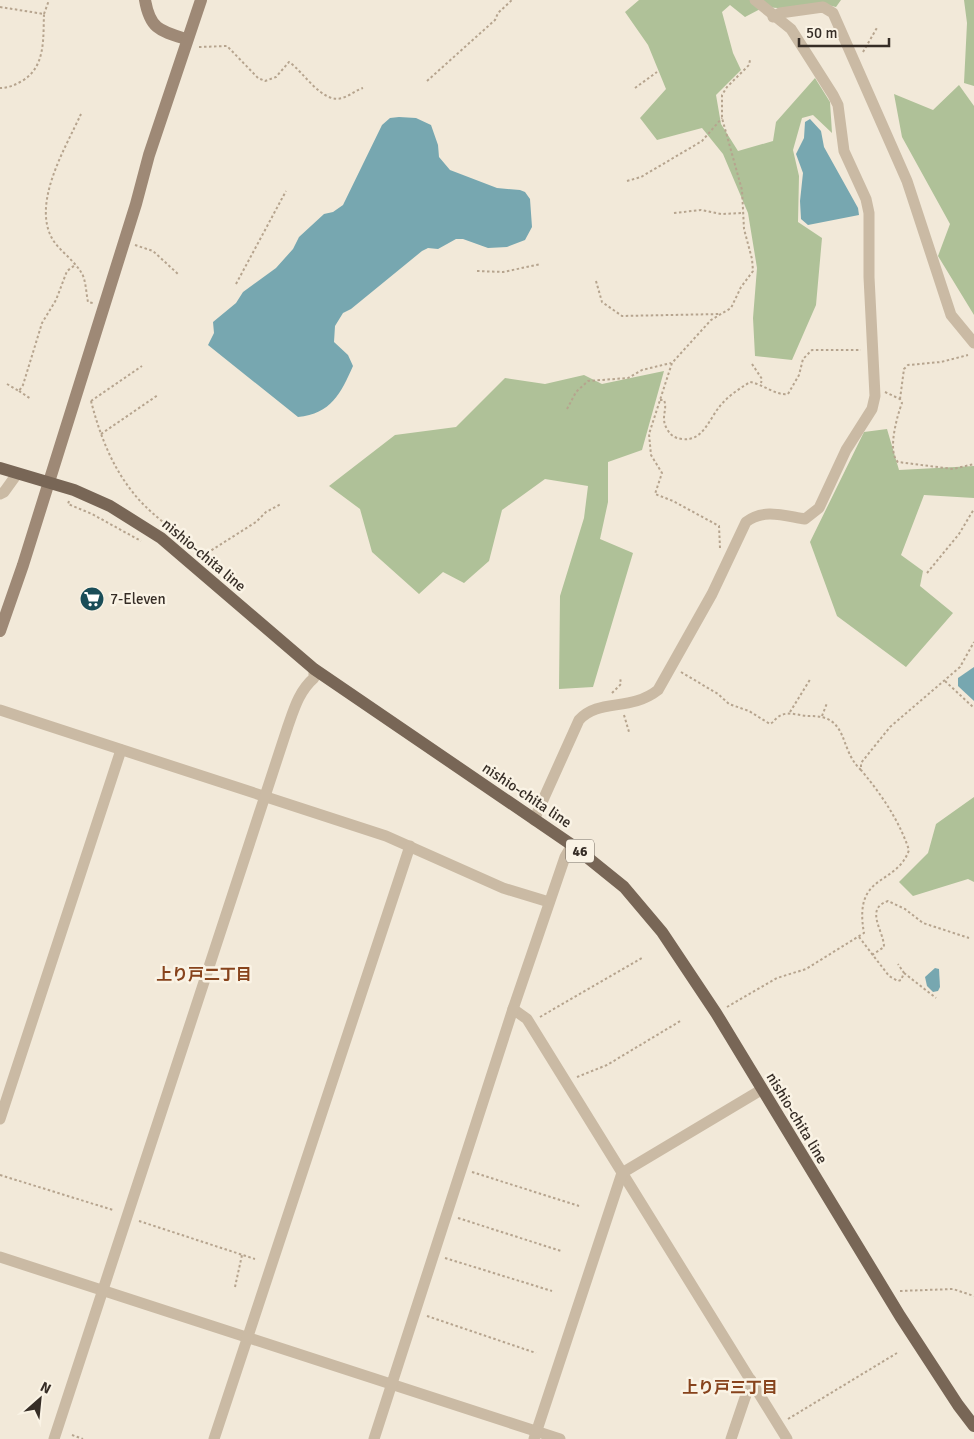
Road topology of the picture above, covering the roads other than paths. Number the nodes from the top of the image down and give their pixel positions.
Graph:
1 (145, 0) edge
2 (201, 0) edge
3 (755, 0) edge
4 (773, 17) junction
5 (185, 42) junction
6 (974, 343) edge
7 (0, 468) edge
8 (17, 474) junction
9 (48, 482) junction
10 (0, 494) edge
11 (0, 632) edge
12 (314, 669) junction
13 (0, 710) edge
14 (121, 750) junction
15 (265, 796) junction
16 (534, 820) junction
17 (572, 845) junction
18 (410, 846) junction
19 (550, 902) junction
20 (513, 1009) junction
21 (761, 1090) junction
22 (0, 1119) edge
23 (622, 1173) junction
24 (0, 1257) edge
25 (103, 1291) junction
26 (248, 1338) junction
27 (751, 1380) junction
28 (390, 1384) junction
29 (974, 1426) edge
30 (535, 1435) edge
31 (54, 1439) edge
32 (214, 1439) edge
33 (374, 1439) edge
34 (560, 1439) edge
35 (731, 1439) edge
36 (787, 1439) edge

1 - 5 street
2 - 5 street
3 - 4 street
4 - 6 street
4 - 16 street
5 - 9 street
7 - 8 main road, nishio-chita line / 46
8 - 9 main road, nishio-chita line / 46
8 - 10 street
9 - 11 street
9 - 12 main road, nishio-chita line / 46
12 - 15 street
12 - 16 main road, nishio-chita line / 46
13 - 14 street
14 - 15 street
14 - 22 street
15 - 18 street
15 - 25 street
16 - 17 main road, nishio-chita line / 46
17 - 19 street
17 - 21 main road, nishio-chita line / 46
18 - 19 street
18 - 26 street
19 - 20 street
20 - 23 street
20 - 28 street
21 - 23 street
21 - 29 main road, nishio-chita line / 46
23 - 27 street
23 - 30 street
24 - 25 street
25 - 26 street
25 - 31 street
26 - 28 street
26 - 32 street
27 - 35 street
27 - 36 street
28 - 30 street
28 - 33 street
30 - 34 street

